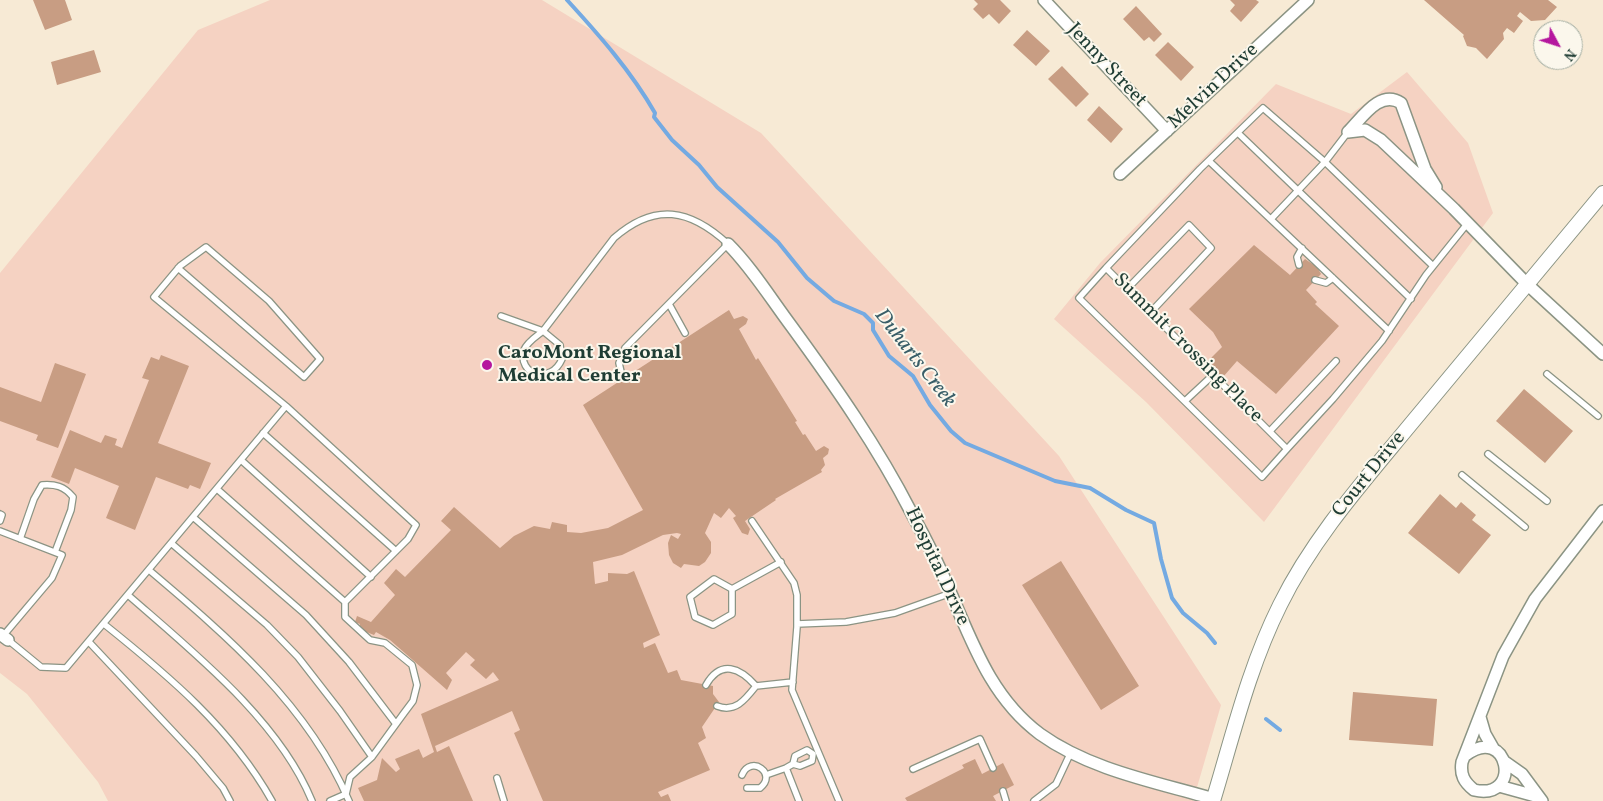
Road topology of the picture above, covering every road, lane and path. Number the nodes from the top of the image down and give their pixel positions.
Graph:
1 (1044, 0) edge
2 (1308, 0) edge
3 (1167, 131) junction
4 (1348, 132) junction
5 (1238, 133) junction
6 (1209, 161) junction
7 (1325, 162) junction
8 (1120, 174) dead end
9 (1297, 191) junction
10 (1603, 193) edge
11 (1445, 201) junction
12 (1271, 218) junction
13 (1467, 224) junction
14 (728, 244) junction
15 (1302, 248) junction
16 (1299, 265) dead end
17 (1434, 266) junction
18 (178, 268) junction
19 (1106, 268) junction
20 (1333, 278) junction
21 (1315, 280) dead end
22 (1528, 285) junction
23 (1127, 289) junction
24 (1410, 299) junction
25 (669, 304) junction
26 (1150, 312) junction
27 (500, 316) dead end
28 (543, 330) junction
29 (1389, 331) junction
30 (685, 333) dead end
31 (1603, 354) edge
32 (1336, 362) dead end
33 (1547, 374) dead end
34 (1213, 375) junction
35 (622, 376) dead end
36 (1185, 401) junction
37 (286, 406) junction
38 (1598, 416) dead end
39 (1270, 432) junction
40 (263, 433) junction
41 (1287, 449) junction
42 (1488, 454) dead end
43 (241, 460) junction
44 (1462, 475) dead end
45 (217, 488) junction
46 (1547, 501) dead end
47 (1603, 511) edge
48 (0, 514) edge
49 (193, 517) junction
50 (0, 521) edge
51 (752, 521) dead end
52 (1525, 527) dead end
53 (0, 531) edge
54 (20, 539) junction
55 (172, 543) junction
56 (396, 551) junction
57 (55, 552) junction
58 (781, 562) junction
59 (149, 570) junction
60 (371, 577) junction
61 (732, 589) junction
62 (951, 593) junction
63 (128, 595) junction
64 (345, 602) junction
65 (104, 624) junction
66 (797, 624) junction
67 (4, 636) edge
68 (89, 642) junction
69 (793, 682) junction
70 (706, 685) dead end
71 (756, 686) junction
72 (717, 706) dead end
73 (1480, 717) junction
74 (396, 724) junction
75 (1492, 748) junction
76 (816, 752) junction
77 (1071, 752) junction
78 (1466, 754) junction
79 (372, 757) junction
80 (1505, 762) junction
81 (793, 764) junction
82 (786, 768) junction
83 (993, 768) dead end
84 (913, 769) dead end
85 (742, 775) dead end
86 (766, 775) junction
87 (497, 778) dead end
88 (1499, 786) junction
89 (748, 788) dead end
90 (1002, 791) dead end
91 (346, 794) junction
92 (1540, 799) edge
93 (1213, 800) edge
94 (230, 801) edge
95 (272, 801) edge
96 (312, 801) edge
97 (330, 801) edge
98 (350, 801) edge
99 (504, 801) edge
100 (799, 801) edge
101 (839, 801) edge
102 (1006, 801) edge
103 (1034, 801) edge

1 - 3 street, Jenny Street
2 - 3 street, Melvin Drive
3 - 8 street, Melvin Drive
4 - 7 lane
4 - 11 street
4 - 11 street
5 - 6 lane, Summit Crossing Place
5 - 7 lane, Summit Crossing Place
5 - 9 lane
6 - 12 lane
6 - 19 lane, Summit Crossing Place
7 - 9 lane
7 - 17 lane
9 - 12 lane
9 - 24 lane
10 - 22 street, Court Drive
11 - 13 street
12 - 15 lane
13 - 17 lane
13 - 22 street
14 - 25 lane
14 - 28 lane
14 - 62 street, Hospital Drive
15 - 16 lane
15 - 20 lane
17 - 24 lane
18 - 18 lane
18 - 37 lane
19 - 23 lane, Summit Crossing Place
19 - 36 lane
20 - 21 lane
20 - 29 lane
22 - 31 street
22 - 93 street, Court Drive
23 - 26 lane, Summit Crossing Place
23 - 26 lane
24 - 29 lane
25 - 30 lane
25 - 35 lane
26 - 34 lane, Summit Crossing Place
27 - 28 lane
28 - 28 lane
29 - 41 lane
32 - 39 lane
33 - 38 lane
34 - 36 lane
34 - 39 lane, Summit Crossing Place
36 - 41 lane
37 - 40 lane
37 - 56 lane
39 - 41 lane, Summit Crossing Place
40 - 43 lane
40 - 56 lane
42 - 46 lane
43 - 45 lane
43 - 60 lane
44 - 52 lane
45 - 49 lane
45 - 64 lane
47 - 73 street
48 - 50 lane
49 - 55 lane
49 - 74 lane
51 - 58 lane
53 - 54 lane
54 - 57 lane
54 - 57 lane
55 - 59 lane
55 - 79 lane
56 - 60 lane
57 - 67 lane
58 - 61 lane
58 - 66 lane
59 - 63 lane
59 - 91 lane
60 - 64 lane
61 - 61 lane
62 - 66 lane
62 - 77 street, Hospital Drive
63 - 65 lane
63 - 96 lane
64 - 74 lane
65 - 68 lane
65 - 95 lane
66 - 69 lane
67 - 68 lane
68 - 94 lane
69 - 71 lane
69 - 76 lane
70 - 71 lane
71 - 72 lane
73 - 75 street
73 - 78 street
74 - 79 lane
75 - 78 street
75 - 80 street
76 - 81 lane
76 - 81 lane
76 - 101 lane
77 - 93 street, Hospital Drive
77 - 103 lane
78 - 88 street
79 - 91 lane
80 - 88 street
80 - 92 street
81 - 82 lane
82 - 86 lane
82 - 100 lane
83 - 84 lane
85 - 86 lane
86 - 89 lane
87 - 99 lane
88 - 92 street
90 - 102 lane
91 - 97 lane
91 - 98 lane

